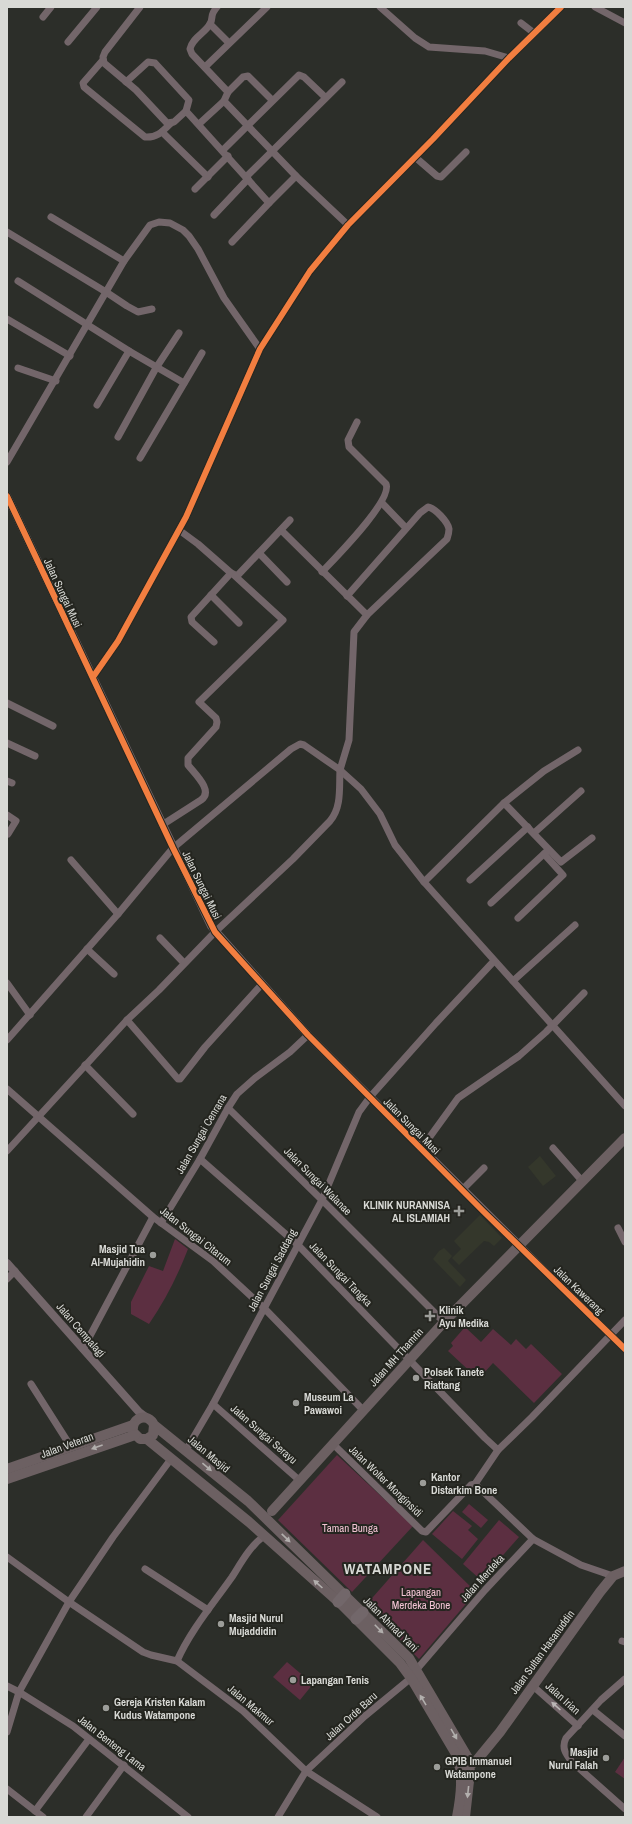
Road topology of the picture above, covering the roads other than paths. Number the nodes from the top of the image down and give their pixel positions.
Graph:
1 (51, 7) edge
2 (97, 7) edge
3 (140, 7) edge
4 (217, 7) edge
5 (267, 7) edge
6 (380, 7) edge
7 (561, 7) edge
8 (595, 7) edge
9 (43, 17) dead end
10 (521, 23) dead end
11 (625, 23) edge
12 (210, 24) junction
13 (534, 33) junction
14 (68, 42) dead end
15 (229, 43) junction
16 (509, 58) junction
17 (102, 60) junction
18 (205, 67) junction
19 (126, 82) junction
20 (342, 82) dead end
21 (228, 92) junction
22 (325, 97) junction
23 (272, 100) junction
24 (224, 101) junction
25 (186, 111) junction
26 (171, 123) junction
27 (199, 124) junction
28 (247, 126) junction
29 (162, 132) junction
30 (223, 150) junction
31 (273, 152) junction
32 (466, 152) dead end
33 (228, 156) junction
34 (415, 157) junction
35 (296, 176) junction
36 (208, 177) junction
37 (247, 178) junction
38 (195, 189) dead end
39 (269, 203) junction
40 (214, 215) dead end
41 (51, 216) dead end
42 (348, 225) junction
43 (7, 232) edge
44 (232, 242) dead end
45 (124, 261) junction
46 (18, 281) dead end
47 (106, 292) junction
48 (152, 309) dead end
49 (7, 319) edge
50 (88, 324) junction
51 (179, 333) dead end
52 (262, 347) junction
53 (129, 351) junction
54 (202, 353) dead end
55 (70, 356) junction
56 (18, 368) dead end
57 (156, 368) junction
58 (56, 380) junction
59 (184, 383) junction
60 (97, 405) dead end
61 (357, 422) dead end
62 (118, 437) dead end
63 (140, 458) dead end
64 (7, 462) edge
65 (7, 496) edge
66 (382, 503) junction
67 (290, 520) dead end
68 (406, 528) junction
69 (179, 530) junction
70 (281, 530) junction
71 (259, 553) junction
72 (322, 572) junction
73 (233, 574) junction
74 (287, 582) dead end
75 (211, 595) junction
76 (347, 596) junction
77 (367, 615) junction
78 (239, 623) dead end
79 (214, 642) dead end
80 (93, 677) junction
81 (7, 703) edge
82 (53, 726) dead end
83 (7, 743) edge
84 (578, 750) dead end
85 (35, 756) dead end
86 (340, 770) junction
87 (581, 792) dead end
88 (504, 803) junction
89 (7, 815) edge
90 (162, 824) junction
91 (528, 827) junction
92 (534, 833) junction
93 (8, 834) dead end
94 (592, 838) dead end
95 (173, 848) junction
96 (546, 852) junction
97 (71, 860) dead end
98 (470, 880) dead end
99 (424, 882) junction
100 (491, 903) dead end
101 (118, 914) junction
102 (518, 918) dead end
103 (575, 926) dead end
104 (215, 932) junction
105 (160, 938) dead end
106 (87, 949) junction
107 (494, 961) junction
108 (184, 963) junction
109 (114, 974) dead end
110 (513, 981) junction
111 (7, 983) edge
112 (262, 984) junction
113 (584, 993) dead end
114 (30, 1015) junction
115 (128, 1020) junction
116 (552, 1025) junction
117 (308, 1035) junction
118 (7, 1040) edge
119 (84, 1065) junction
120 (7, 1089) edge
121 (370, 1097) junction
122 (625, 1106) edge
123 (228, 1108) junction
124 (132, 1114) dead end
125 (40, 1117) junction
126 (625, 1138) edge
127 (554, 1148) dead end
128 (421, 1149) junction
129 (7, 1151) edge
130 (200, 1159) junction
131 (484, 1168) dead end
132 (583, 1182) junction
133 (462, 1190) junction
134 (322, 1200) junction
135 (154, 1217) junction
136 (161, 1223) junction
137 (618, 1228) dead end
138 (625, 1242) edge
139 (298, 1245) junction
140 (519, 1245) junction
141 (7, 1263) edge
142 (15, 1271) junction
143 (7, 1279) edge
144 (265, 1309) junction
145 (625, 1320) edge
146 (444, 1322) junction
147 (610, 1335) junction
148 (83, 1349) junction
149 (625, 1349) edge
150 (409, 1360) junction
151 (31, 1384) dead end
152 (213, 1404) junction
153 (363, 1410) junction
154 (141, 1422) junction
155 (113, 1436) junction
156 (147, 1439) junction
157 (333, 1444) junction
158 (71, 1446) junction
159 (186, 1450) junction
160 (498, 1450) junction
161 (171, 1459) junction
162 (7, 1469) edge
163 (7, 1479) edge
164 (300, 1480) junction
165 (475, 1484) junction
166 (248, 1501) joint
167 (257, 1510) junction
168 (272, 1511) junction
169 (249, 1522) junction
170 (272, 1524) junction
171 (261, 1538) junction
172 (533, 1539) junction
173 (7, 1557) edge
174 (145, 1569) dead end
175 (625, 1570) edge
176 (613, 1576) junction
177 (341, 1598) junction
178 (69, 1602) junction
179 (208, 1610) junction
180 (359, 1616) junction
181 (177, 1662) junction
182 (417, 1669) junction
183 (411, 1678) junction
184 (625, 1679) edge
185 (7, 1686) edge
186 (533, 1686) junction
187 (18, 1692) junction
188 (593, 1710) junction
189 (578, 1726) junction
190 (7, 1732) edge
191 (625, 1736) edge
192 (89, 1738) junction
193 (464, 1764) junction
194 (124, 1765) junction
195 (306, 1771) junction
196 (7, 1790) edge
197 (625, 1809) edge
198 (35, 1811) junction
199 (374, 1816) edge
200 (43, 1817) edge
201 (86, 1817) edge
202 (188, 1817) edge
203 (278, 1817) edge
204 (457, 1817) edge
205 (465, 1817) edge

1 - 9 street
2 - 14 street
3 - 17 street
4 - 12 street
5 - 15 street
6 - 16 street
7 - 13 street
8 - 11 street
10 - 13 street
12 - 15 street
12 - 18 street
13 - 16 street
15 - 18 street
16 - 34 street
17 - 19 street
17 - 29 street
18 - 21 street
19 - 25 street
19 - 26 street
20 - 22 street
21 - 23 street
21 - 24 street
22 - 23 street
22 - 31 street
23 - 28 street
24 - 27 street
24 - 28 street
25 - 26 street
25 - 27 street
26 - 29 street
27 - 30 street
28 - 30 street
28 - 31 street
29 - 36 street
30 - 33 street
31 - 35 street
31 - 37 street
32 - 34 street
33 - 36 street
33 - 37 street
34 - 42 street
35 - 39 street
35 - 42 street
36 - 38 street
37 - 39 street
37 - 40 street
39 - 44 street
41 - 45 street
42 - 52 street
43 - 47 street
45 - 47 street
45 - 52 street
46 - 50 street
47 - 48 street
47 - 50 street
49 - 55 street
50 - 53 street
50 - 55 street
51 - 57 street
52 - 69 street
53 - 57 street
53 - 60 street
54 - 59 street
55 - 58 street
56 - 58 street
57 - 59 street
57 - 62 street
58 - 64 street
59 - 63 street
61 - 66 street
65 - 80 street, Jalan Sungai Musi
66 - 68 street
66 - 72 street
67 - 70 street
68 - 76 street
68 - 77 street
69 - 73 street
69 - 80 street
70 - 71 street
70 - 72 street
71 - 73 street
71 - 74 street
72 - 76 street
73 - 75 street
73 - 90 street
75 - 78 street
75 - 79 street
76 - 77 street
77 - 86 street
80 - 90 street, Jalan Sungai Musi
81 - 82 street
83 - 85 street
84 - 88 street
86 - 95 street
86 - 99 street
86 - 104 street
87 - 92 street
88 - 91 street
88 - 99 street
89 - 93 street
90 - 95 street, Jalan Sungai Musi
91 - 92 street
91 - 98 street
92 - 96 street
94 - 96 street
95 - 101 street
95 - 104 street, Jalan Sungai Musi
96 - 100 street
96 - 102 street
97 - 101 street
99 - 107 street
101 - 106 street
103 - 110 street
104 - 108 street
104 - 112 street, Jalan Sungai Musi
105 - 108 street
106 - 109 street
106 - 114 street
107 - 110 street
107 - 121 street, Jalan Sungai Saddang
108 - 115 street
110 - 116 street
111 - 114 street
112 - 115 street
112 - 117 street, Jalan Sungai Musi
113 - 116 street
114 - 118 street
115 - 119 street
116 - 122 street
116 - 128 street
117 - 121 street, Jalan Sungai Musi
117 - 123 street, Jalan Sungai Cenrana
119 - 124 street
119 - 125 street
120 - 125 street, Jalan Sungai Citarum
121 - 128 street, Jalan Sungai Musi
121 - 134 street, Jalan Sungai Saddang
123 - 130 street, Jalan Sungai Cenrana
123 - 134 street, Jalan Sungai Walanae
125 - 129 street
125 - 135 street, Jalan Sungai Citarum
126 - 132 main road, Jalan MH Thamrin
127 - 132 street
128 - 133 street, Jalan Sungai Musi
130 - 136 street, Jalan Sungai Cenrana
130 - 139 street, Jalan Sungai Tangka
131 - 133 street
132 - 140 main road, Jalan MH Thamrin
133 - 140 street, Jalan Sungai Musi
134 - 139 street, Jalan Sungai Saddang
134 - 146 street, Jalan Sungai Walanae
135 - 136 street, Jalan Sungai Citarum
135 - 148 street
136 - 144 street, Jalan Sungai Citarum
137 - 138 street
139 - 144 street, Jalan Sungai Saddang
139 - 150 street, Jalan Sungai Tangka
140 - 146 main road, Jalan MH Thamrin
140 - 147 street, Jalan Kawerang
141 - 142 street, Jalan Cempalagi
142 - 143 street
142 - 148 street, Jalan Cempalagi
144 - 152 street, Jalan Sungai Saddang
144 - 153 street, Jalan Sungai Citarum
145 - 147 street
146 - 150 main road, Jalan MH Thamrin
147 - 149 street, Jalan Kawerang
147 - 160 street
148 - 154 street, Jalan Cempalagi
150 - 153 main road, Jalan MH Thamrin
150 - 160 street, Jalan Sungai Tangka
151 - 158 street
152 - 159 street, Jalan Sungai Saddang
152 - 164 street, Jalan Sungai Serayu
153 - 157 main road, Jalan MH Thamrin
154 - 155 main road, Jalan Veteran
154 - 156 main road
154 - 156 main road
154 - 159 main road, Jalan Masjid
155 - 158 main road, Jalan Veteran
155 -> 163 main road, Jalan Veteran
156 - 161 main road
157 - 164 main road, Jalan MH Thamrin
157 - 165 street, Jalan Wolter Monginsidi
158 - 162 main road, Jalan Veteran
159 -> 166 main road, Jalan Masjid
160 - 165 street
161 - 169 main road, Jalan Ahmad Yani
161 - 178 street
164 - 168 main road, Jalan MH Thamrin
165 - 172 street
166 - 167 main road, Jalan Ahmad Yani
167 - 168 main road
167 - 169 main road
167 - 170 main road, Jalan Ahmad Yani
168 - 170 main road
169 - 171 main road, Jalan Ahmad Yani
170 - 171 main road
170 -> 177 main road, Jalan Ahmad Yani
177 -> 171 main road, Jalan Ahmad Yani
171 - 179 street
172 - 176 street
172 - 182 street, Jalan Merdeka
173 - 178 street
174 - 179 street
175 - 176 main road, Jalan Sultan Hasanuddin
176 - 186 main road, Jalan Sultan Hasanuddin
177 - 180 main road, Jalan Ahmad Yani
178 - 181 street
178 - 187 street
179 - 181 street
180 -> 182 main road, Jalan Ahmad Yani
180 - 183 main road, Jalan Ahmad Yani
181 - 195 street, Jalan Makmur
182 -> 193 main road, Jalan Ahmad Yani
193 -> 183 main road, Jalan Ahmad Yani
183 - 195 street, Jalan Orde Baru
184 - 188 street
185 - 187 street, Jalan Benteng Lama
189 -> 186 street, Jalan Irian
186 - 193 main road, Jalan Sultan Hasanuddin
187 - 190 street
187 - 192 street, Jalan Benteng Lama
188 - 189 street
188 - 191 street
189 - 197 street
192 - 194 street, Jalan Benteng Lama
192 - 198 street
193 - 204 main road
193 -> 205 main road
194 - 201 street
194 - 202 street, Jalan Benteng Lama
195 - 199 street, Jalan Makmur
195 - 203 street, Jalan Orde Baru
196 - 198 street
198 - 200 street

